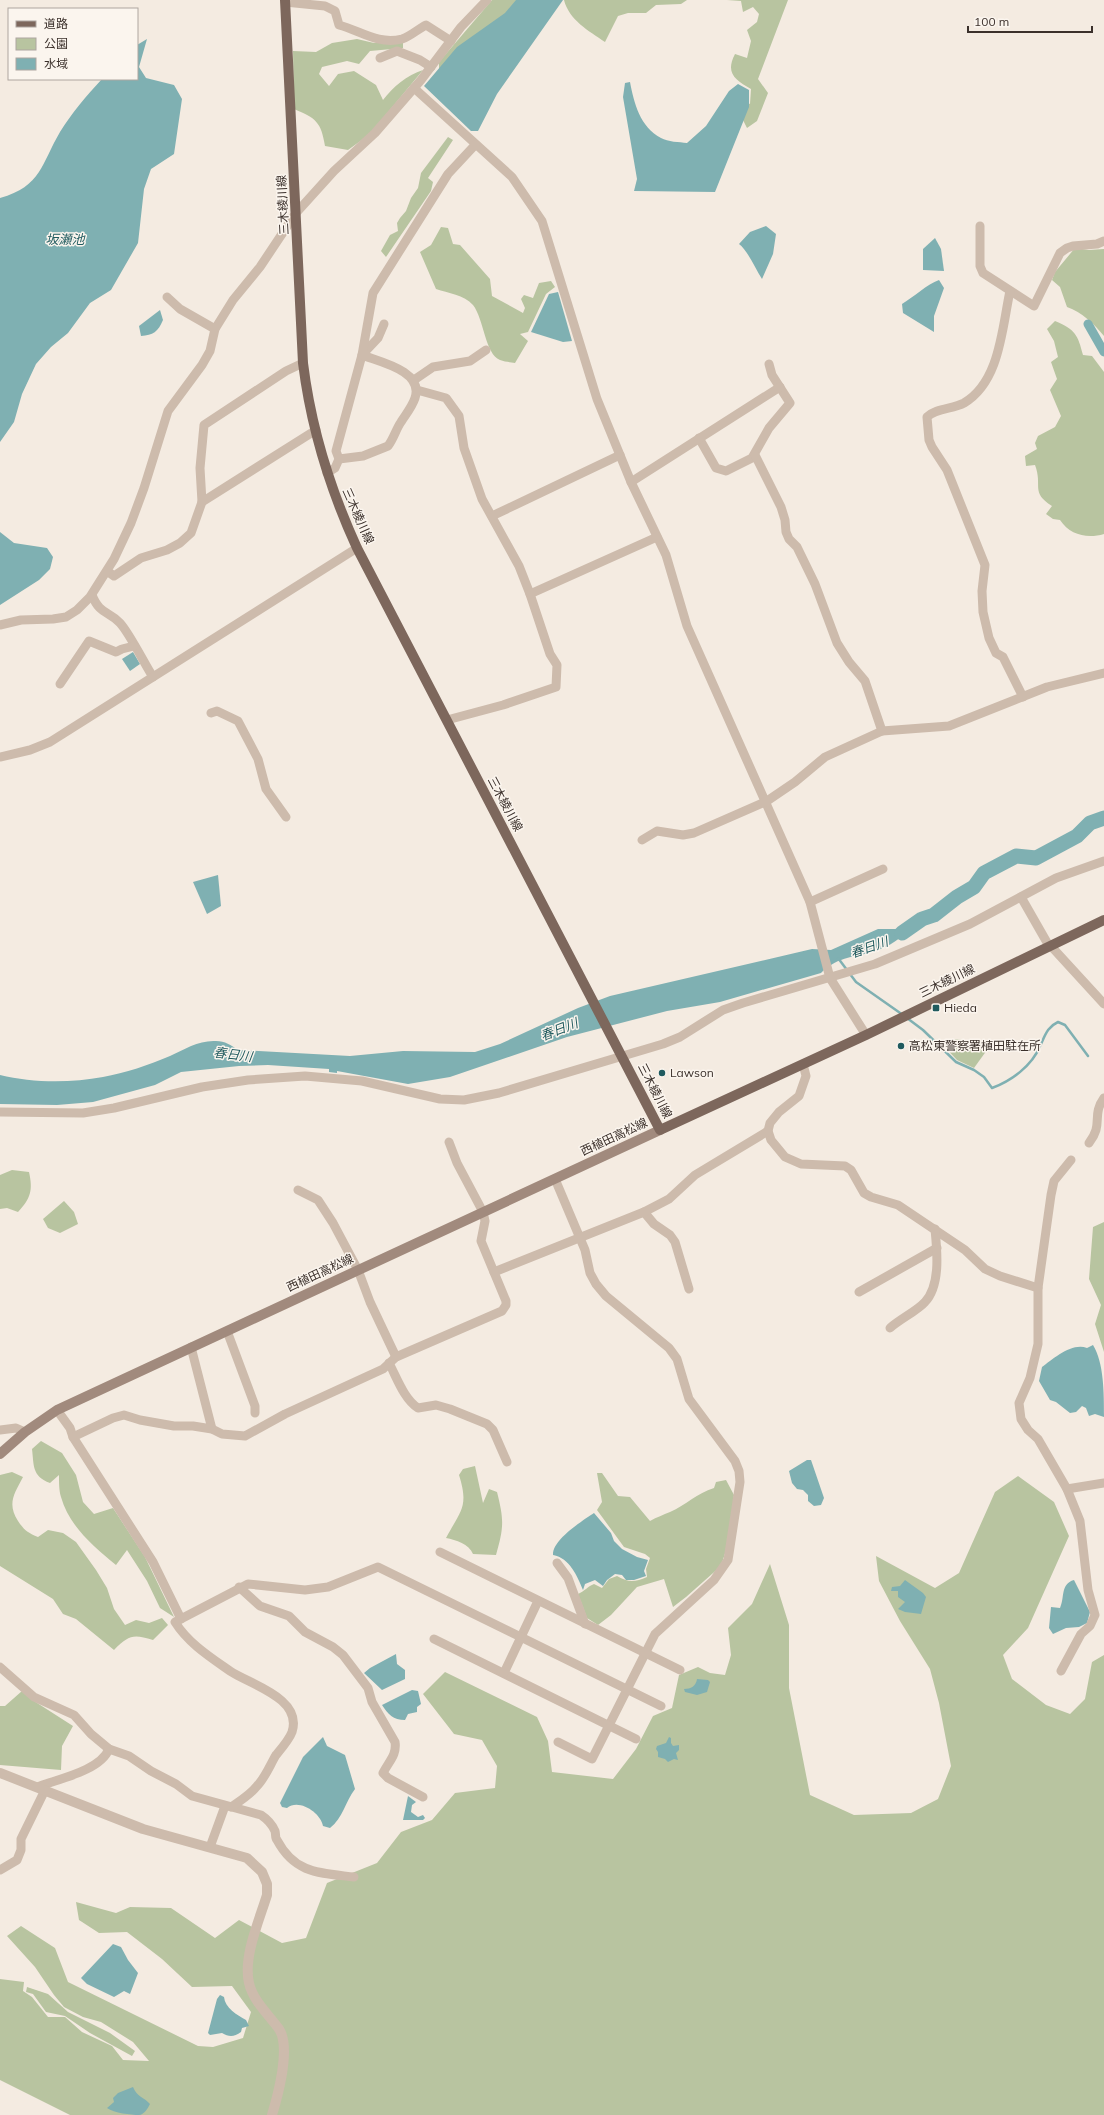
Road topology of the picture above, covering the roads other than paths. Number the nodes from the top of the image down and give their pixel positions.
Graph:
1 (487, 0) edge
2 (285, 1) edge
3 (451, 41) junction
4 (380, 58) dead end
5 (431, 67) junction
6 (414, 88) junction
7 (475, 145) junction
8 (296, 213) junction
9 (980, 226) dead end
10 (1104, 241) edge
11 (1010, 290) junction
12 (167, 297) dead end
13 (384, 324) dead end
14 (215, 329) junction
15 (486, 350) dead end
16 (362, 355) junction
17 (303, 363) junction
18 (769, 364) dead end
19 (414, 380) junction
20 (780, 387) junction
21 (417, 390) junction
22 (316, 430) junction
23 (700, 438) junction
24 (620, 455) junction
25 (755, 455) junction
26 (339, 459) junction
27 (327, 473) junction
28 (631, 482) junction
29 (202, 502) junction
30 (492, 516) junction
31 (657, 537) junction
32 (357, 548) junction
33 (106, 571) junction
34 (530, 594) junction
35 (92, 595) junction
36 (0, 625) edge
37 (134, 646) junction
38 (1104, 673) edge
39 (153, 677) junction
40 (60, 684) dead end
41 (1023, 697) junction
42 (211, 713) dead end
43 (447, 720) junction
44 (882, 731) junction
45 (0, 757) edge
46 (767, 801) junction
47 (286, 817) dead end
48 (642, 840) dead end
49 (1104, 861) edge
50 (883, 869) dead end
51 (1021, 897) junction
52 (810, 902) junction
53 (1104, 920) edge
54 (1050, 946) junction
55 (829, 977) junction
56 (1104, 1004) edge
57 (866, 1035) junction
58 (623, 1056) junction
59 (803, 1064) junction
60 (1104, 1098) edge
61 (0, 1112) edge
62 (660, 1130) junction
63 (768, 1131) junction
64 (449, 1142) dead end
65 (1089, 1143) dead end
66 (1071, 1160) dead end
67 (555, 1179) junction
68 (298, 1190) dead end
69 (483, 1212) junction
70 (644, 1212) junction
71 (935, 1229) junction
72 (580, 1239) junction
73 (937, 1248) junction
74 (358, 1270) junction
75 (494, 1272) junction
76 (1038, 1288) junction
77 (689, 1289) dead end
78 (859, 1292) dead end
79 (890, 1328) dead end
80 (227, 1331) junction
81 (191, 1347) junction
82 (396, 1356) junction
83 (389, 1363) junction
84 (57, 1410) junction
85 (255, 1413) dead end
86 (212, 1429) junction
87 (0, 1430) edge
88 (25, 1432) junction
89 (73, 1437) junction
90 (0, 1454) edge
91 (507, 1462) dead end
92 (1104, 1483) edge
93 (1068, 1489) junction
94 (440, 1552) dead end
95 (557, 1563) dead end
96 (239, 1587) junction
97 (538, 1601) junction
98 (181, 1619) junction
99 (585, 1624) junction
100 (521, 1636) junction
101 (434, 1639) dead end
102 (645, 1653) junction
103 (0, 1667) edge
104 (680, 1670) dead end
105 (1062, 1671) dead end
106 (504, 1673) junction
107 (627, 1689) junction
108 (662, 1706) dead end
109 (609, 1725) junction
110 (636, 1739) dead end
111 (558, 1742) dead end
112 (109, 1749) junction
113 (0, 1773) edge
114 (41, 1789) junction
115 (423, 1797) dead end
116 (228, 1807) junction
117 (210, 1848) junction
118 (0, 1870) edge
119 (354, 1877) dead end
120 (272, 2115) edge

1 - 3 street
2 - 3 street
2 - 8 main road, 三木綾川線
3 - 5 street
4 - 5 street
5 - 6 street
6 - 7 street
6 - 8 street
7 - 16 street
7 - 24 street
8 - 14 street
8 - 17 main road, 三木綾川線
9 - 11 street
10 - 11 street
11 - 41 street
12 - 14 street
13 - 16 street
14 - 33 street
15 - 19 street
16 - 19 street
16 - 26 street
17 - 22 main road, 三木綾川線
17 - 29 street
18 - 20 street
19 - 21 street
20 - 23 street
20 - 25 street
21 - 26 street
21 - 30 street
22 - 27 main road, 三木綾川線
22 - 29 street
23 - 25 street
23 - 28 street
24 - 28 street
24 - 30 street
25 - 44 street
26 - 27 street
27 - 32 main road, 三木綾川線
28 - 31 street
29 - 33 street
30 - 34 street
31 - 34 street
31 - 46 street
32 - 39 street
32 - 43 main road, 三木綾川線
33 - 35 street
34 - 43 street
35 - 36 street
35 - 37 street
37 - 39 street
37 - 40 street
38 - 41 street
39 - 45 street
41 - 44 street
42 - 47 street
43 - 58 main road, 三木綾川線
44 - 46 street
46 - 48 street
46 - 52 street
49 - 51 street
50 - 52 street
51 - 54 street
51 - 55 street
52 - 55 street
53 - 54 main road, 三木綾川線
54 - 56 street
54 - 57 main road, 三木綾川線
55 - 57 street
55 - 58 street
57 - 59 main road, 三木綾川線
58 - 61 street
58 - 62 main road, 三木綾川線
59 - 62 main road, 三木綾川線
59 - 63 street
60 - 65 street
62 - 67 main road, 西植田高松線
63 - 70 street
63 - 71 street
64 - 69 street
66 - 76 street
67 - 69 main road, 西植田高松線
67 - 72 street
68 - 74 street
69 - 74 main road, 西植田高松線
69 - 75 street
70 - 72 street
70 - 77 street
71 - 73 street
71 - 76 street
72 - 75 street
72 - 102 street
73 - 78 street
73 - 79 street
74 - 80 main road, 西植田高松線
74 - 82 street
75 - 82 street
76 - 93 street
80 - 81 main road, 西植田高松線
80 - 85 street
81 - 84 main road, 西植田高松線
81 - 86 street
82 - 83 street
83 - 86 street
83 - 91 street
84 - 88 main road, 西植田高松線
84 - 89 street
86 - 89 street
87 - 88 street
88 - 90 main road, 西植田高松線
89 - 98 street
92 - 93 street
93 - 105 street
94 - 97 street
95 - 99 street
96 - 98 street
96 - 100 street
96 - 115 street
97 - 99 street
97 - 100 street
98 - 116 street
99 - 102 street
100 - 106 street
100 - 107 street
101 - 106 street
102 - 104 street
102 - 107 street
103 - 112 street
106 - 109 street
107 - 108 street
107 - 109 street
109 - 110 street
109 - 111 street
112 - 114 street
112 - 116 street
113 - 114 street
114 - 117 street
114 - 118 street
116 - 117 street
116 - 119 street
117 - 120 street

